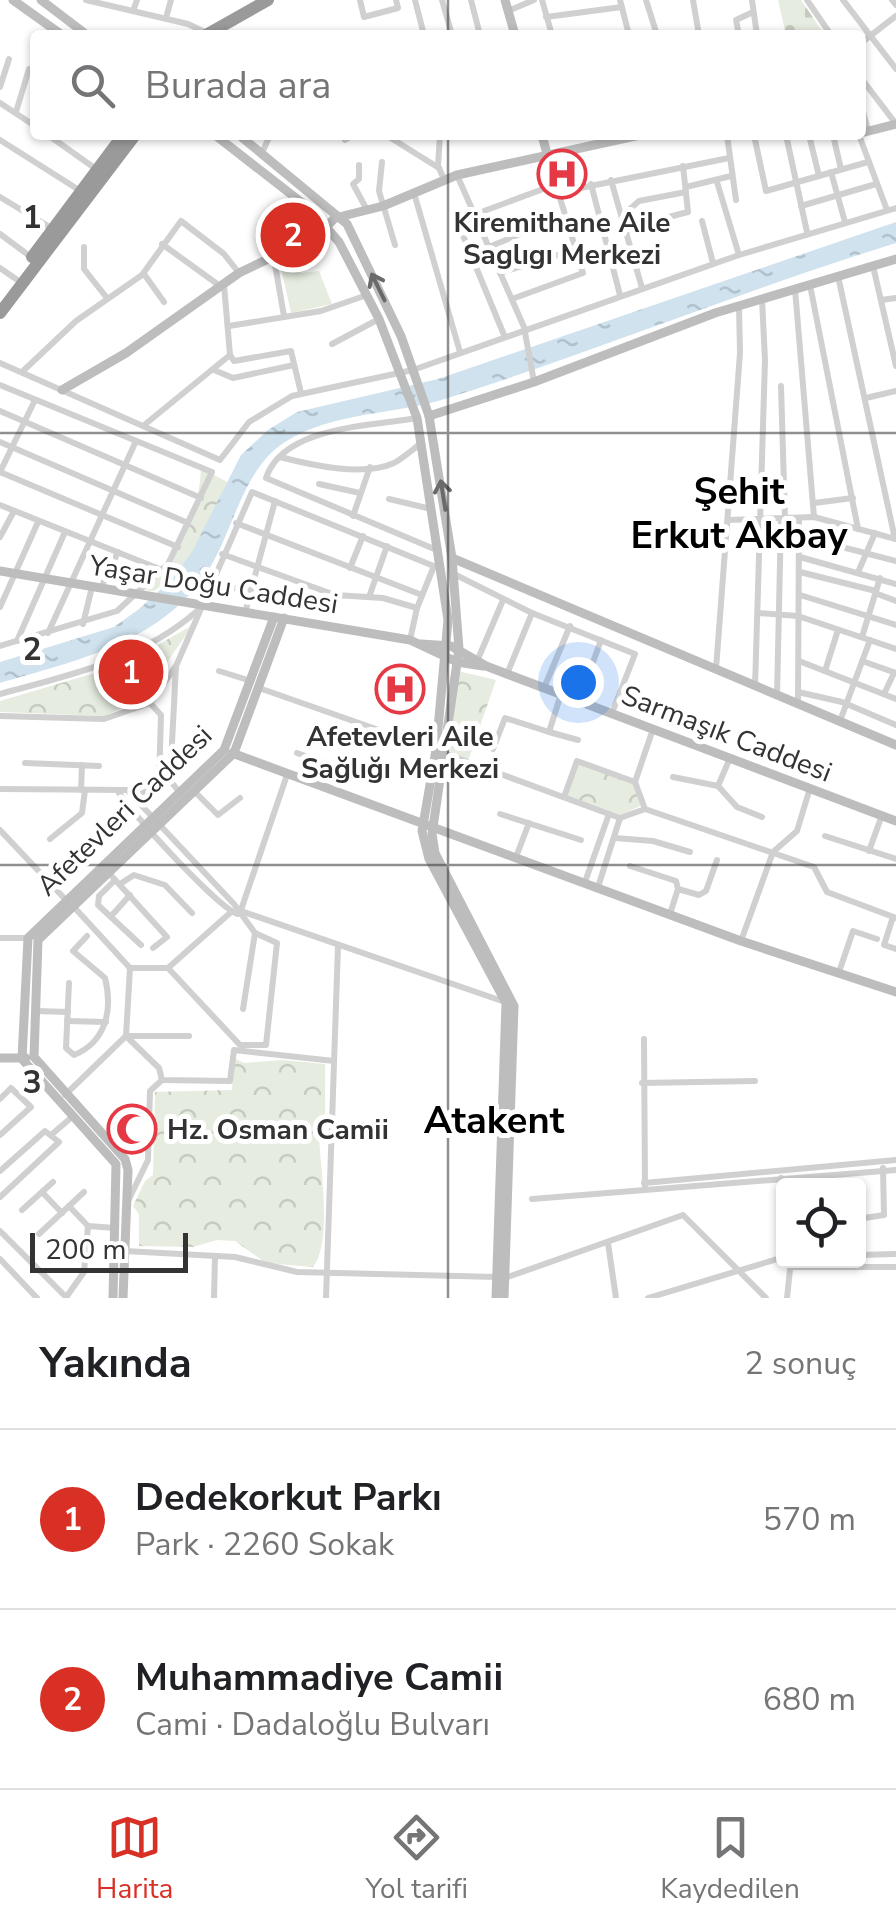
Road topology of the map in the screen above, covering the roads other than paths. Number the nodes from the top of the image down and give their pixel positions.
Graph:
1 (13, 0) edge
2 (41, 0) edge
3 (86, 0) edge
4 (137, 0) edge
5 (171, 0) edge
6 (268, 0) edge
7 (280, 0) edge
8 (360, 0) edge
9 (415, 0) edge
10 (442, 0) edge
11 (471, 0) edge
12 (506, 0) edge
13 (534, 0) edge
14 (542, 0) edge
15 (646, 0) edge
16 (693, 0) edge
17 (752, 0) edge
18 (843, 0) edge
19 (812, 2) edge
20 (621, 3) edge
21 (397, 4) edge
22 (133, 10) junction
23 (754, 11) junction
24 (508, 12) junction
25 (546, 16) junction
26 (896, 16) edge
27 (166, 18) junction
28 (55, 30) edge
29 (80, 30) edge
30 (198, 30) edge
31 (215, 30) edge
32 (228, 30) edge
33 (423, 30) edge
34 (451, 30) edge
35 (479, 30) edge
36 (513, 30) edge
37 (550, 30) edge
38 (628, 30) edge
39 (655, 30) edge
40 (698, 30) edge
41 (738, 30) edge
42 (756, 30) edge
43 (827, 30) edge
44 (866, 30) edge
45 (866, 31) edge
46 (870, 36) junction
47 (866, 40) edge
48 (9, 59) dead end
49 (29, 68) dead end
50 (896, 70) edge
51 (866, 85) edge
52 (0, 87) edge
53 (0, 103) edge
54 (16, 112) junction
55 (30, 122) edge
56 (896, 124) edge
57 (866, 132) edge
58 (0, 140) edge
59 (55, 140) edge
60 (120, 140) edge
61 (132, 140) edge
62 (222, 140) edge
63 (245, 140) edge
64 (268, 140) edge
65 (394, 140) edge
66 (440, 140) edge
67 (543, 140) edge
68 (616, 140) edge
69 (727, 140) edge
70 (755, 140) edge
71 (787, 140) edge
72 (810, 140) edge
73 (834, 140) edge
74 (864, 140) edge
75 (262, 153) junction
76 (547, 154) junction
77 (728, 158) junction
78 (382, 162) dead end
79 (868, 162) junction
80 (359, 165) dead end
81 (683, 166) junction
82 (439, 168) junction
83 (841, 169) junction
84 (97, 170) junction
85 (831, 172) junction
86 (458, 176) junction
87 (732, 176) junction
88 (819, 176) junction
89 (444, 179) junction
90 (611, 180) junction
91 (717, 182) junction
92 (795, 182) junction
93 (591, 184) junction
94 (877, 184) junction
95 (555, 189) junction
96 (686, 190) junction
97 (81, 192) junction
98 (414, 193) junction
99 (838, 196) junction
100 (0, 197) edge
101 (736, 200) dead end
102 (383, 206) junction
103 (801, 206) junction
104 (892, 209) edge
105 (368, 211) junction
106 (475, 216) junction
107 (563, 216) junction
108 (622, 216) junction
109 (347, 219) junction
110 (702, 221) dead end
111 (844, 222) junction
112 (53, 228) junction
113 (626, 228) junction
114 (325, 232) junction
115 (807, 232) junction
116 (0, 234) edge
117 (162, 244) junction
118 (396, 245) dead end
119 (84, 247) dead end
120 (489, 247) junction
121 (573, 250) junction
122 (739, 254) junction
123 (32, 258) junction
124 (274, 259) junction
125 (896, 259) edge
126 (713, 264) junction
127 (873, 266) junction
128 (0, 268) edge
129 (500, 272) junction
130 (144, 274) junction
131 (239, 274) junction
132 (838, 276) junction
133 (16, 279) junction
134 (810, 284) junction
135 (222, 285) junction
136 (642, 288) junction
137 (795, 288) junction
138 (367, 294) junction
139 (620, 295) junction
140 (106, 298) junction
141 (896, 298) edge
142 (762, 299) junction
143 (0, 300) edge
144 (512, 300) junction
145 (881, 300) junction
146 (164, 302) dead end
147 (739, 306) junction
148 (0, 314) edge
149 (284, 316) junction
150 (379, 319) junction
151 (229, 326) junction
152 (524, 331) junction
153 (504, 335) junction
154 (332, 344) dead end
155 (460, 352) junction
156 (230, 355) junction
157 (0, 363) edge
158 (294, 365) junction
159 (896, 366) edge
160 (214, 370) junction
161 (22, 372) junction
162 (409, 374) junction
163 (533, 377) junction
164 (0, 386) edge
165 (781, 386) dead end
166 (62, 390) junction
167 (896, 391) edge
168 (301, 393) junction
169 (866, 398) junction
170 (35, 400) junction
171 (0, 411) edge
172 (428, 412) junction
173 (415, 414) junction
174 (24, 422) junction
175 (143, 426) junction
176 (0, 442) edge
177 (136, 442) junction
178 (422, 443) junction
179 (14, 448) junction
180 (279, 457) junction
181 (124, 464) junction
182 (370, 467) junction
183 (0, 472) edge
184 (319, 484) dead end
185 (113, 488) junction
186 (360, 493) junction
187 (200, 498) junction
188 (853, 498) junction
189 (390, 500) dead end
190 (275, 501) junction
191 (814, 503) junction
192 (0, 505) edge
193 (432, 509) junction
194 (14, 511) junction
195 (894, 512) edge
196 (102, 514) junction
197 (353, 516) junction
198 (814, 517) junction
199 (783, 518) junction
200 (799, 518) junction
201 (759, 519) junction
202 (728, 520) junction
203 (38, 522) junction
204 (188, 523) junction
205 (236, 524) junction
206 (858, 529) junction
207 (65, 532) junction
208 (875, 533) junction
209 (264, 535) junction
210 (363, 536) junction
211 (800, 536) junction
212 (0, 537) edge
213 (896, 539) edge
214 (90, 542) junction
215 (387, 546) junction
216 (178, 547) junction
217 (867, 550) junction
218 (439, 551) junction
219 (118, 552) junction
220 (222, 554) junction
221 (800, 557) junction
222 (452, 558) junction
223 (896, 560) edge
224 (350, 568) junction
225 (438, 568) junction
226 (256, 569) junction
227 (162, 570) junction
228 (859, 570) junction
229 (0, 571) edge
230 (800, 572) junction
231 (12, 574) junction
232 (454, 574) junction
233 (375, 578) junction
234 (880, 578) junction
235 (43, 579) junction
236 (211, 582) junction
237 (70, 584) junction
238 (896, 584) edge
239 (96, 588) junction
240 (250, 592) junction
241 (876, 592) junction
242 (131, 594) junction
243 (422, 595) junction
244 (800, 595) junction
245 (368, 598) junction
246 (504, 600) junction
247 (896, 601) edge
248 (0, 606) edge
249 (201, 606) junction
250 (417, 608) junction
251 (758, 612) junction
252 (245, 613) junction
253 (532, 613) junction
254 (780, 614) junction
255 (868, 615) junction
256 (279, 618) junction
257 (448, 620) junction
258 (800, 620) junction
259 (83, 624) junction
260 (896, 625) edge
261 (570, 626) junction
262 (838, 630) junction
263 (48, 634) junction
264 (866, 639) junction
265 (601, 640) junction
266 (17, 642) junction
267 (421, 643) junction
268 (0, 646) edge
269 (459, 649) junction
270 (896, 649) edge
271 (444, 651) junction
272 (799, 661) junction
273 (862, 661) junction
274 (458, 662) junction
275 (482, 662) junction
276 (176, 666) junction
277 (824, 671) junction
278 (219, 672) dead end
279 (716, 672) junction
280 (895, 673) edge
281 (506, 674) junction
282 (442, 676) junction
283 (250, 681) junction
284 (854, 682) junction
285 (755, 687) junction
286 (260, 688) junction
287 (544, 688) junction
288 (798, 692) junction
289 (0, 694) edge
290 (562, 694) junction
291 (884, 694) junction
292 (777, 696) junction
293 (896, 698) edge
294 (579, 701) junction
295 (150, 703) junction
296 (798, 704) junction
297 (846, 704) junction
298 (612, 713) junction
299 (0, 716) edge
300 (840, 721) junction
301 (896, 725) edge
302 (649, 727) junction
303 (549, 732) junction
304 (578, 740) dead end
305 (896, 745) edge
306 (492, 750) dead end
307 (229, 752) junction
308 (441, 752) junction
309 (296, 753) dead end
310 (730, 758) junction
311 (322, 762) junction
312 (25, 763) dead end
313 (82, 765) junction
314 (99, 766) dead end
315 (338, 768) dead end
316 (288, 775) junction
317 (673, 778) dead end
318 (170, 780) junction
319 (158, 782) junction
320 (634, 782) junction
321 (314, 785) junction
322 (718, 786) junction
323 (810, 788) junction
324 (0, 789) edge
325 (83, 790) junction
326 (118, 791) junction
327 (194, 791) junction
328 (179, 792) junction
329 (564, 797) junction
330 (134, 798) junction
331 (240, 798) dead end
332 (644, 808) junction
333 (500, 814) dead end
334 (609, 814) junction
335 (882, 815) junction
336 (762, 817) dead end
337 (620, 818) junction
338 (896, 821) edge
339 (529, 823) junction
340 (152, 824) junction
341 (427, 825) junction
342 (0, 830) edge
343 (825, 836) dead end
344 (615, 838) junction
345 (50, 839) dead end
346 (581, 840) dead end
347 (869, 851) junction
348 (690, 852) dead end
349 (774, 852) junction
350 (516, 857) junction
351 (896, 859) edge
352 (717, 860) dead end
353 (630, 866) dead end
354 (114, 878) junction
355 (584, 882) junction
356 (598, 887) junction
357 (678, 889) junction
358 (130, 896) junction
359 (69, 902) junction
360 (237, 912) junction
361 (113, 914) junction
362 (192, 914) dead end
363 (670, 914) junction
364 (894, 917) edge
365 (255, 933) junction
366 (87, 936) dead end
367 (0, 938) edge
368 (28, 938) junction
369 (877, 938) dead end
370 (742, 940) junction
371 (142, 945) dead end
372 (338, 946) junction
373 (154, 948) dead end
374 (896, 949) edge
375 (130, 968) junction
376 (168, 968) junction
377 (839, 972) junction
378 (69, 984) dead end
379 (896, 992) edge
380 (506, 1002) junction
381 (243, 1009) dead end
382 (36, 1011) junction
383 (68, 1016) junction
384 (106, 1022) junction
385 (126, 1036) junction
386 (189, 1036) dead end
387 (232, 1036) junction
388 (644, 1038) dead end
389 (230, 1055) junction
390 (0, 1058) edge
391 (34, 1058) junction
392 (22, 1059) junction
393 (334, 1061) junction
394 (162, 1080) junction
395 (755, 1082) dead end
396 (642, 1083) junction
397 (65, 1095) junction
398 (0, 1099) edge
399 (72, 1117) junction
400 (0, 1135) edge
401 (51, 1135) junction
402 (896, 1160) edge
403 (882, 1166) junction
404 (896, 1170) edge
405 (0, 1171) edge
406 (782, 1174) junction
407 (782, 1178) edge
408 (52, 1182) dead end
409 (644, 1186) junction
410 (42, 1192) junction
411 (84, 1192) dead end
412 (0, 1197) edge
413 (532, 1199) dead end
414 (126, 1204) junction
415 (69, 1206) junction
416 (22, 1210) dead end
417 (62, 1213) junction
418 (866, 1218) edge
419 (88, 1226) junction
420 (115, 1228) junction
421 (0, 1231) edge
422 (40, 1234) dead end
423 (608, 1243) junction
424 (125, 1251) junction
425 (896, 1254) edge
426 (866, 1255) edge
427 (215, 1256) junction
428 (0, 1259) edge
429 (776, 1259) edge
430 (866, 1266) edge
431 (896, 1267) edge
432 (790, 1268) edge
433 (738, 1270) junction
434 (327, 1272) junction
435 (501, 1277) junction
436 (67, 1297) edge
437 (37, 1298) edge
438 (113, 1298) edge
439 (123, 1298) edge
440 (214, 1298) edge
441 (326, 1298) edge
442 (496, 1298) edge
443 (504, 1298) edge
444 (616, 1298) edge
445 (648, 1298) edge
446 (766, 1298) edge
447 (787, 1298) edge

1 - 28 main road
2 - 29 main road
3 - 22 street
4 - 22 street
5 - 27 street
6 - 31 highway
7 - 32 highway
8 - 21 street
9 - 33 street
10 - 34 street
11 - 35 street
12 - 24 main road
13 - 24 street
14 - 25 street
15 - 39 street
16 - 40 street
17 - 23 street
18 - 44 street
19 - 43 street
20 - 25 street
20 - 38 street
22 - 27 street
23 - 41 street
23 - 42 street
24 - 36 main road
25 - 37 street
26 - 46 street
27 - 30 street
45 - 46 street
46 - 47 street
46 - 50 street
48 - 52 street
49 - 54 street
51 - 56 street
53 - 54 street
54 - 55 street
56 - 57 main road
58 - 97 street
59 - 84 street
60 - 84 highway
61 - 148 highway
62 - 114 main road
63 - 75 main road
64 - 75 street
65 - 82 street
66 - 82 street
67 - 76 main road
68 - 76 main road
69 - 77 street
70 - 92 street
71 - 92 street
72 - 88 street
73 - 83 street
74 - 79 street
75 - 109 main road
76 - 86 main road
76 - 95 street
77 - 81 street
77 - 87 street
78 - 102 street
79 - 83 street
79 - 94 street
80 - 105 street
81 - 90 street
81 - 96 street
82 - 89 street
83 - 85 street
84 - 97 highway
85 - 88 street
85 - 99 street
86 - 89 main road
86 - 106 street
87 - 91 street
87 - 101 street
88 - 92 street
89 - 98 main road
90 - 93 street
90 - 108 street
91 - 96 street
91 - 122 street
92 - 103 street
93 - 95 street
93 - 139 street
94 - 99 street
94 - 104 street
95 - 106 street
95 - 107 street
96 - 108 street
96 - 113 street
97 - 112 highway
98 - 102 main road
98 - 155 street
99 - 103 street
99 - 111 street
100 - 112 street
102 - 105 main road
102 - 118 street
103 - 115 street
104 - 111 street
105 - 109 main road
106 - 120 street
106 - 153 street
107 - 120 street
107 - 121 street
108 - 113 street
109 - 114 main road
162 -> 109 main road
110 - 126 street
111 - 115 street
112 - 123 highway
113 - 136 street
114 - 124 main road
114 - 138 main road
115 - 122 street
116 - 123 street
117 - 130 street
117 - 131 street
117 - 135 street
119 - 140 street
120 - 129 street
121 - 129 street
121 - 144 street
122 - 126 street
123 - 133 highway
124 - 131 main road
124 - 149 street
125 - 127 main road
126 - 136 street
127 - 132 main road
127 - 145 street
128 - 133 street
129 - 144 street
130 - 140 street
130 - 146 street
131 - 135 main road
132 - 134 main road
132 - 169 street
133 - 143 highway
134 - 137 main road
134 - 188 street
135 - 151 street
135 - 166 main road
136 - 139 street
137 - 142 main road
137 - 191 street
138 - 149 street
138 - 150 main road
139 - 152 street
140 - 161 street
141 - 145 street
142 - 147 main road
142 - 201 street
144 - 152 street
145 - 159 street
147 - 163 main road
147 - 202 street
149 - 151 street
150 - 154 street
150 - 162 main road
151 - 156 street
152 - 153 street
152 - 163 street
153 - 155 street
155 - 162 street
156 - 158 street
156 - 160 street
157 - 161 street
158 - 160 street
158 - 168 street
160 - 175 street
161 - 166 street
162 - 168 street
162 - 172 main road
162 - 173 main road
163 - 172 main road
164 - 170 street
165 - 199 street
166 - 175 street
167 - 169 street
168 - 175 street
169 - 195 street
170 - 174 street
170 - 177 street
171 - 174 street
222 -> 172 main road
173 - 178 main road
173 - 180 street
174 - 179 street
174 - 181 street
176 - 179 street
177 - 181 street
177 - 187 street
178 - 182 street
178 - 193 main road
179 - 183 street
179 - 185 street
180 - 182 street
180 - 197 street
181 - 185 street
181 - 187 street
182 - 186 street
183 - 196 street
184 - 186 street
185 - 196 street
185 - 204 street
186 - 197 street
187 - 204 street
188 - 191 street
188 - 206 street
189 - 193 street
190 - 205 street
190 - 209 street
190 - 210 street
191 - 198 street
192 - 194 street
193 - 218 main road
194 - 203 street
194 - 212 street
195 - 213 street
196 - 214 street
196 - 216 street
197 - 218 street
198 - 200 street
198 - 206 street
199 - 200 street
199 - 201 street
199 - 254 street
200 - 211 street
201 - 202 street
201 - 251 street
202 - 279 street
203 - 207 street
203 - 231 street
204 - 216 street
205 - 209 street
205 - 220 street
206 - 208 street
207 - 214 street
207 - 235 street
208 - 213 street
208 - 217 street
209 - 224 street
209 - 226 street
210 - 215 street
210 - 224 street
211 - 217 street
211 - 221 street
214 - 219 street
214 - 237 street
215 - 225 street
215 - 233 street
216 - 227 street
217 - 223 street
217 - 228 street
218 - 225 main road
219 - 227 street
219 - 239 street
220 - 226 street
220 - 236 street
221 - 228 street
221 - 230 street
222 - 232 main road
222 - 279 main road
224 - 233 street
225 - 243 street
225 - 257 main road
226 - 240 street
226 - 245 street
227 - 242 street
228 - 234 street
229 - 231 main road, Yaşar Doğu Caddesi
230 - 241 street
230 - 244 street
231 - 235 main road, Yaşar Doğu Caddesi
231 - 248 street
232 - 246 street
232 - 269 main road
233 - 243 street
233 - 245 street
234 - 238 street
234 - 241 street
235 - 237 main road, Yaşar Doğu Caddesi
235 - 266 street
236 - 240 street
236 - 249 street
237 - 239 main road, Yaşar Doğu Caddesi
237 - 263 street
239 - 242 main road, Yaşar Doğu Caddesi
239 - 259 street
240 - 252 street
241 - 247 street
241 - 255 street
242 - 249 main road, Yaşar Doğu Caddesi
242 - 259 street
243 - 250 street
244 - 255 street
244 - 258 street
245 - 250 street
246 - 253 street
246 - 275 street
249 - 252 main road, Yaşar Doğu Caddesi
249 - 276 street
249 - 289 street
250 - 267 street
251 - 254 street
251 - 285 street
252 - 256 main road, Yaşar Doğu Caddesi
253 - 261 street
253 - 281 street
254 - 258 street
254 - 292 street
255 - 260 street
255 - 264 street
256 - 267 main road, Yaşar Doğu Caddesi
256 - 283 main road, Afetevleri Caddesi
256 - 286 main road, Afetevleri Caddesi
257 - 267 main road
257 - 271 main road
258 - 262 street
258 - 272 street
259 - 263 street
261 - 265 street
261 - 287 street
262 - 264 street
262 - 277 street
263 - 266 street
264 - 270 street
264 - 273 street
265 - 294 street
265 - 298 street
266 - 268 street
267 - 271 main road, Yaşar Doğu Caddesi
267 - 282 main road
269 - 271 main road
269 - 274 main road
269 - 275 main road
271 - 274 main road
271 - 282 main road
272 - 277 street
272 - 288 street
273 - 280 street
273 - 284 street
274 - 275 main road
274 - 308 main road
275 - 281 main road, Sarmaşık Caddesi
276 - 295 street
276 - 318 street
277 - 284 street
278 - 283 street
279 - 285 main road
280 - 291 street
281 - 287 main road, Sarmaşık Caddesi
282 - 308 main road
283 - 307 main road, Afetevleri Caddesi
284 - 291 street
284 - 297 street
285 - 292 main road
286 - 307 main road, Afetevleri Caddesi
286 - 308 street
287 - 290 main road, Sarmaşık Caddesi
288 - 296 street
288 - 297 street
290 - 294 main road, Sarmaşık Caddesi
290 - 303 street
291 - 293 street
292 - 296 main road
294 - 298 main road, Sarmaşık Caddesi
295 - 299 street
295 - 319 street
296 - 300 main road
297 - 300 street
297 - 301 street
298 - 302 main road, Sarmaşık Caddesi
300 - 305 main road
302 - 310 main road, Sarmaşık Caddesi
302 - 320 street
303 - 304 street
303 - 306 street
307 - 316 main road
307 - 327 main road, Afetevleri Caddesi
307 - 328 main road, Afetevleri Caddesi
308 - 329 street
308 - 341 main road
309 - 311 street
310 - 322 street
310 - 323 main road, Sarmaşık Caddesi
311 - 315 street
311 - 321 street
312 - 313 street
313 - 314 street
313 - 325 street
316 - 321 main road
316 - 360 street
317 - 322 street
318 - 319 street
318 - 328 street
319 - 330 street
320 - 329 street
320 - 332 street
321 - 341 main road
322 - 336 street
323 - 335 main road, Sarmaşık Caddesi
323 - 349 street
324 - 325 street
325 - 326 street
325 - 345 street
326 - 330 street
326 - 340 street
327 - 331 street
327 - 340 main road, Afetevleri Caddesi
328 - 340 main road, Afetevleri Caddesi
329 - 334 street
330 - 340 street
332 - 337 street
332 - 349 street
333 - 339 street
334 - 337 street
334 - 355 street
335 - 338 main road, Sarmaşık Caddesi
335 - 347 street
337 - 344 street
339 - 346 street
339 - 350 street
340 - 354 main road, Afetevleri Caddesi
340 - 359 main road, Afetevleri Caddesi
340 - 360 street
341 - 350 main road
341 - 380 main road
341 - 435 main road
342 - 359 street
343 - 347 street
344 - 348 street
344 - 356 street
347 - 351 street
349 - 364 street
349 - 370 street
350 - 355 main road
352 - 357 street
353 - 357 street
354 - 358 street
354 - 359 main road, Afetevleri Caddesi
354 - 361 street
354 - 362 street
355 - 356 main road
356 - 363 main road
357 - 363 street
358 - 361 street
358 - 373 street
359 - 368 main road, Afetevleri Caddesi
359 - 375 street
359 - 382 main road, Afetevleri Caddesi
360 - 365 street
360 - 372 street
360 - 376 street
361 - 371 street
363 - 370 main road
364 - 374 street
365 - 381 street
365 - 387 street
366 - 384 street
367 - 368 street
368 - 392 main road
369 - 377 street
370 - 377 main road
372 - 380 street
372 - 393 street
375 - 376 street
375 - 385 street
376 - 387 street
377 - 379 main road
378 - 383 street
380 - 435 main road
382 - 383 street
382 - 391 main road, Afetevleri Caddesi
383 - 384 street
383 - 384 street
385 - 386 street
385 - 394 street
385 - 397 street
387 - 389 street
388 - 396 street
389 - 393 street
389 - 394 street
390 - 392 main road
391 - 392 main road
391 - 397 main road
392 - 399 main road
393 - 434 street
394 - 414 street
395 - 396 street
396 - 409 street
397 - 414 main road
398 - 400 street
399 - 401 street
399 - 420 main road
401 - 405 street
401 - 412 street
402 - 403 street
403 - 404 street
403 - 406 street
403 - 418 street
406 - 407 street
406 - 409 street
408 - 410 street
409 - 413 street
410 - 416 street
410 - 417 street
411 - 415 street
414 - 424 main road
415 - 417 street
415 - 419 street
417 - 422 street
419 - 420 street
419 - 436 street
420 - 438 main road
421 - 436 street
423 - 433 street
423 - 435 street
423 - 444 street
424 - 427 street
424 - 439 main road
425 - 426 street
427 - 434 street
427 - 440 street
428 - 437 street
429 - 433 street
430 - 431 street
432 - 447 street
433 - 445 street
433 - 446 street
434 - 435 street
434 - 441 street
435 - 442 main road
435 - 443 main road

